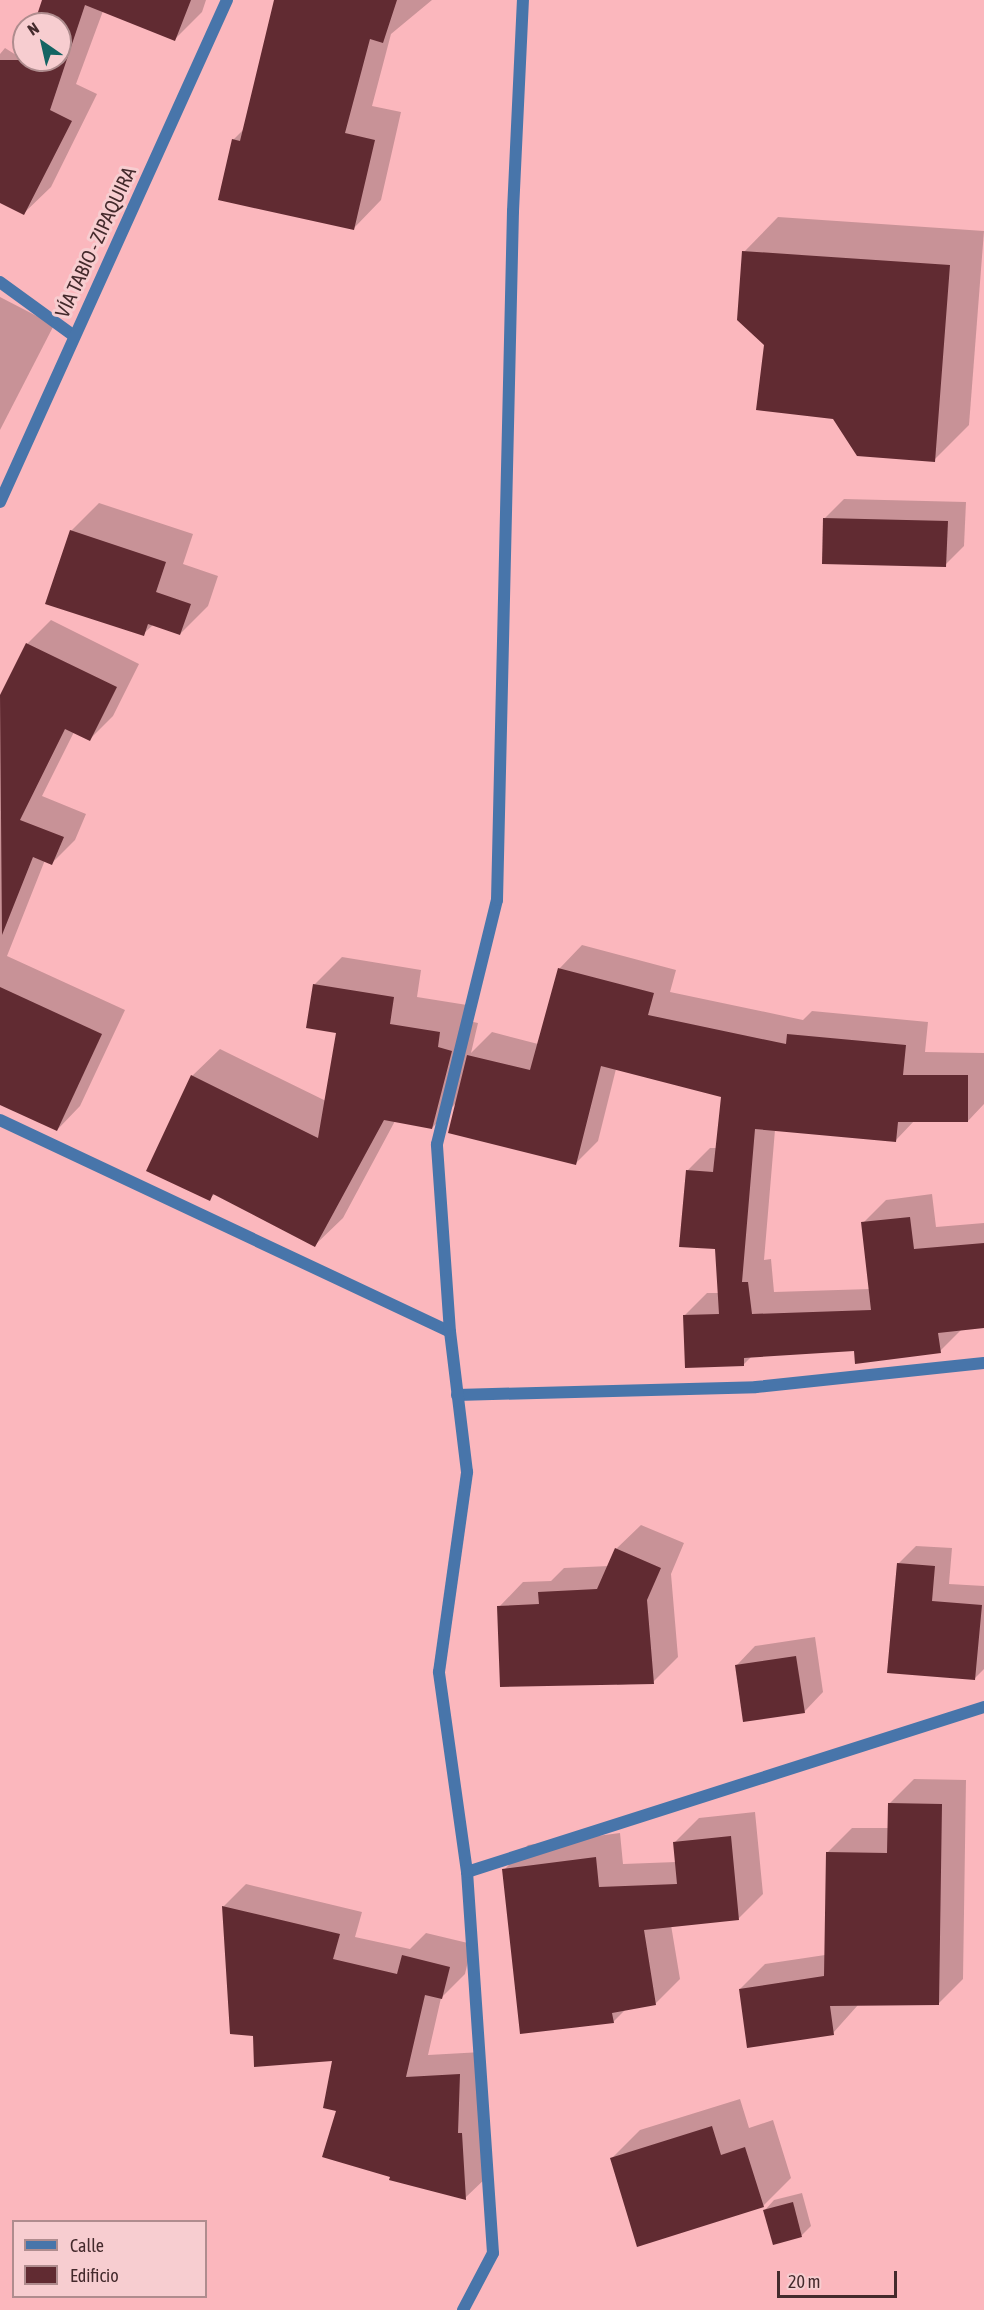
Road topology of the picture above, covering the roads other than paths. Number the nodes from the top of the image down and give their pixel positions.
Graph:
1 (227, 0) edge
2 (524, 0) edge
3 (0, 282) edge
4 (74, 336) junction
5 (0, 502) edge
6 (0, 1120) edge
7 (450, 1332) junction
8 (984, 1363) edge
9 (457, 1395) junction
10 (984, 1707) edge
11 (467, 1872) junction
12 (463, 2310) edge

1 - 4 street, VÍA TABIO - ZIPAQUIRA
2 - 7 street
3 - 4 street
4 - 5 street, VÍA TABIO - ZIPAQUIRA
6 - 7 street
7 - 9 street
8 - 9 street
9 - 11 street
10 - 11 street
11 - 12 street

